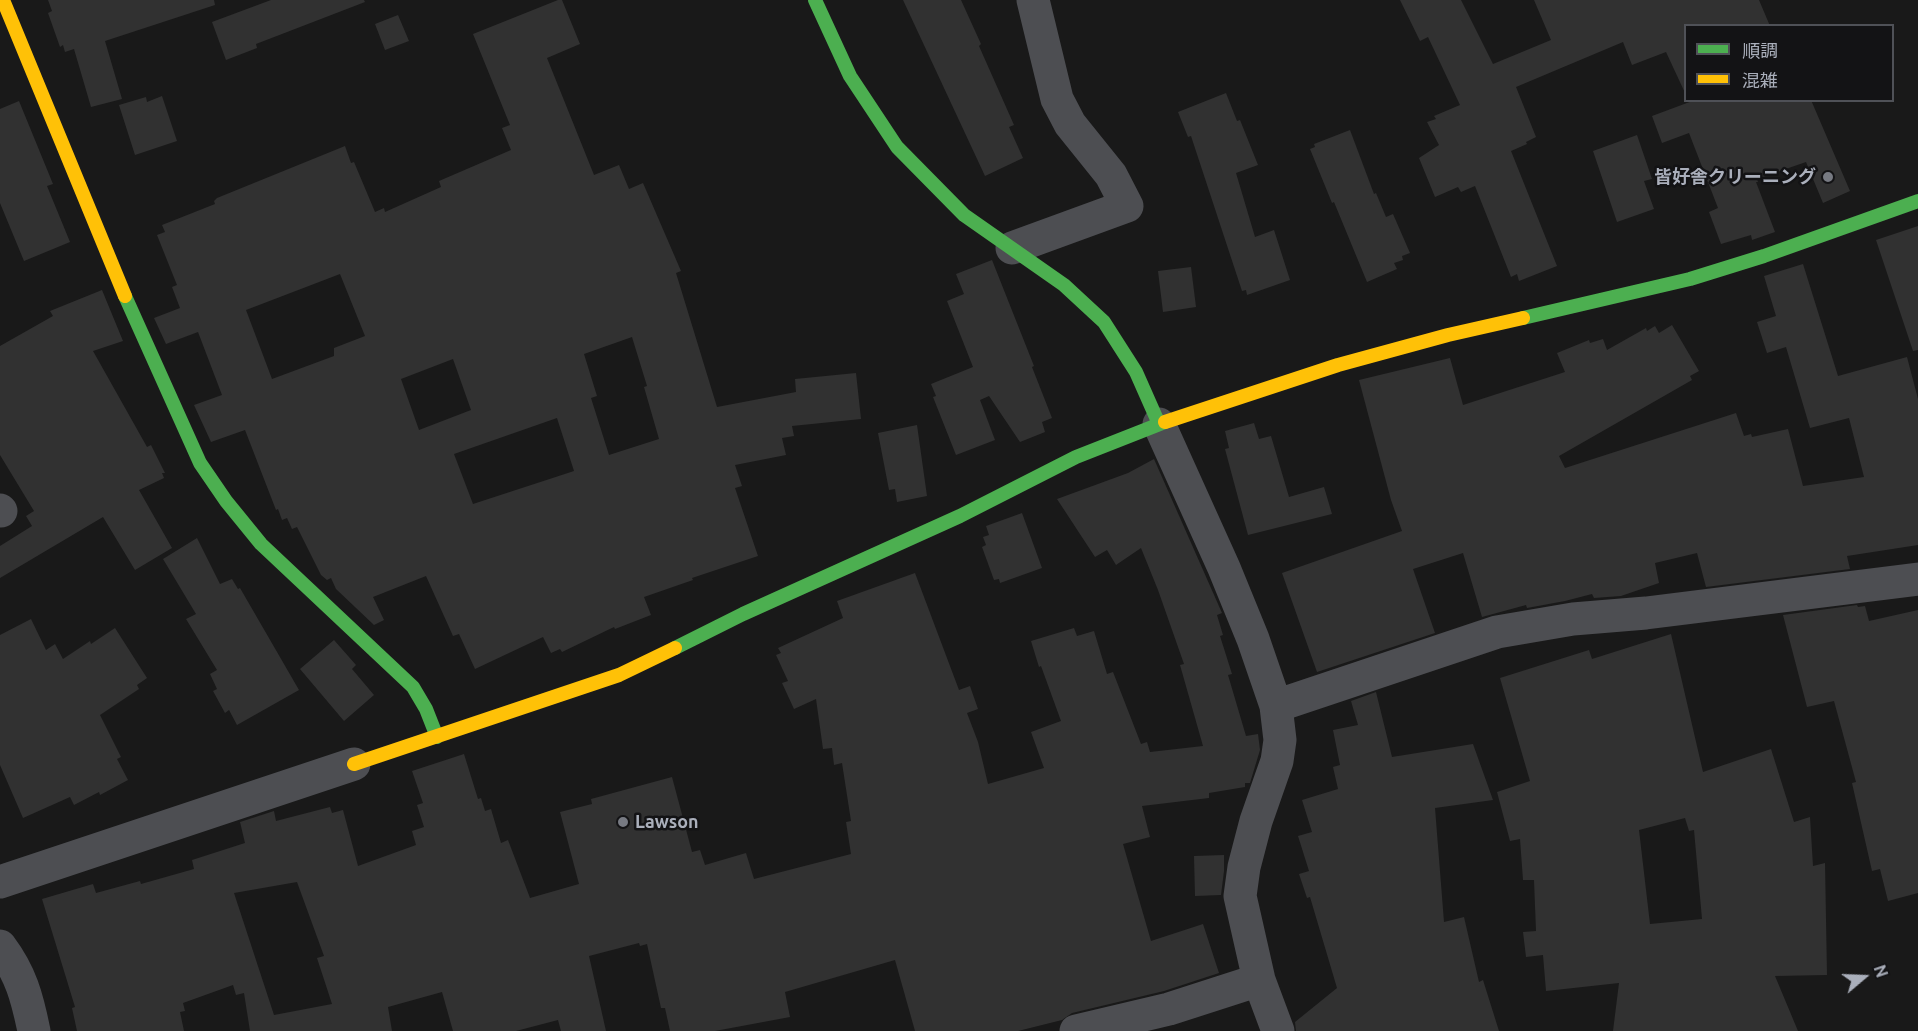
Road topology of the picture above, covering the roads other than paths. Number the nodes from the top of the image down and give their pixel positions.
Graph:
1 (3, 0) edge
2 (815, 0) edge
3 (1033, 0) edge
4 (1918, 201) edge
5 (1012, 248) junction
6 (1159, 424) junction
7 (1918, 579) edge
8 (1276, 706) junction
9 (437, 737) junction
10 (354, 764) joint
11 (0, 882) edge
12 (0, 946) edge
13 (1259, 980) junction
14 (34, 1031) edge
15 (1076, 1031) edge
16 (1278, 1031) edge

1 - 9 street
2 - 5 street
3 - 5 street
4 - 6 street
5 - 6 street
6 - 8 street
6 - 9 street
7 - 8 street
8 - 13 street
9 - 10 street
10 - 11 street
12 - 14 street
13 - 15 street
13 - 16 street

